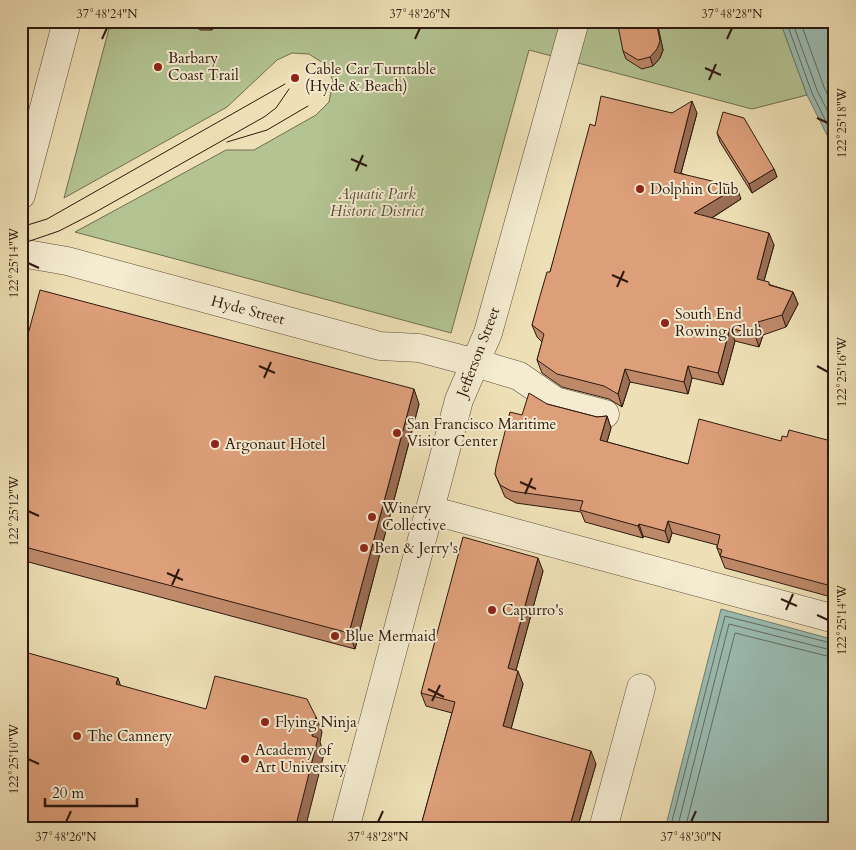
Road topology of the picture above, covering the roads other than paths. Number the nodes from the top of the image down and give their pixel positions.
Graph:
1 (67, 21) edge
2 (575, 21) edge
3 (21, 195) edge
4 (21, 253) edge
5 (476, 363) junction
6 (605, 414) edge
7 (430, 510) junction
8 (835, 619) edge
9 (641, 688) dead end
10 (345, 829) edge
11 (603, 829) edge

1 - 3 street
2 - 5 street, Jefferson Street
4 - 5 street, Hyde Street
5 - 6 street, Hyde Street
5 - 7 street, Jefferson Street
7 - 8 street
7 - 10 street, Jefferson Street
9 - 11 street

